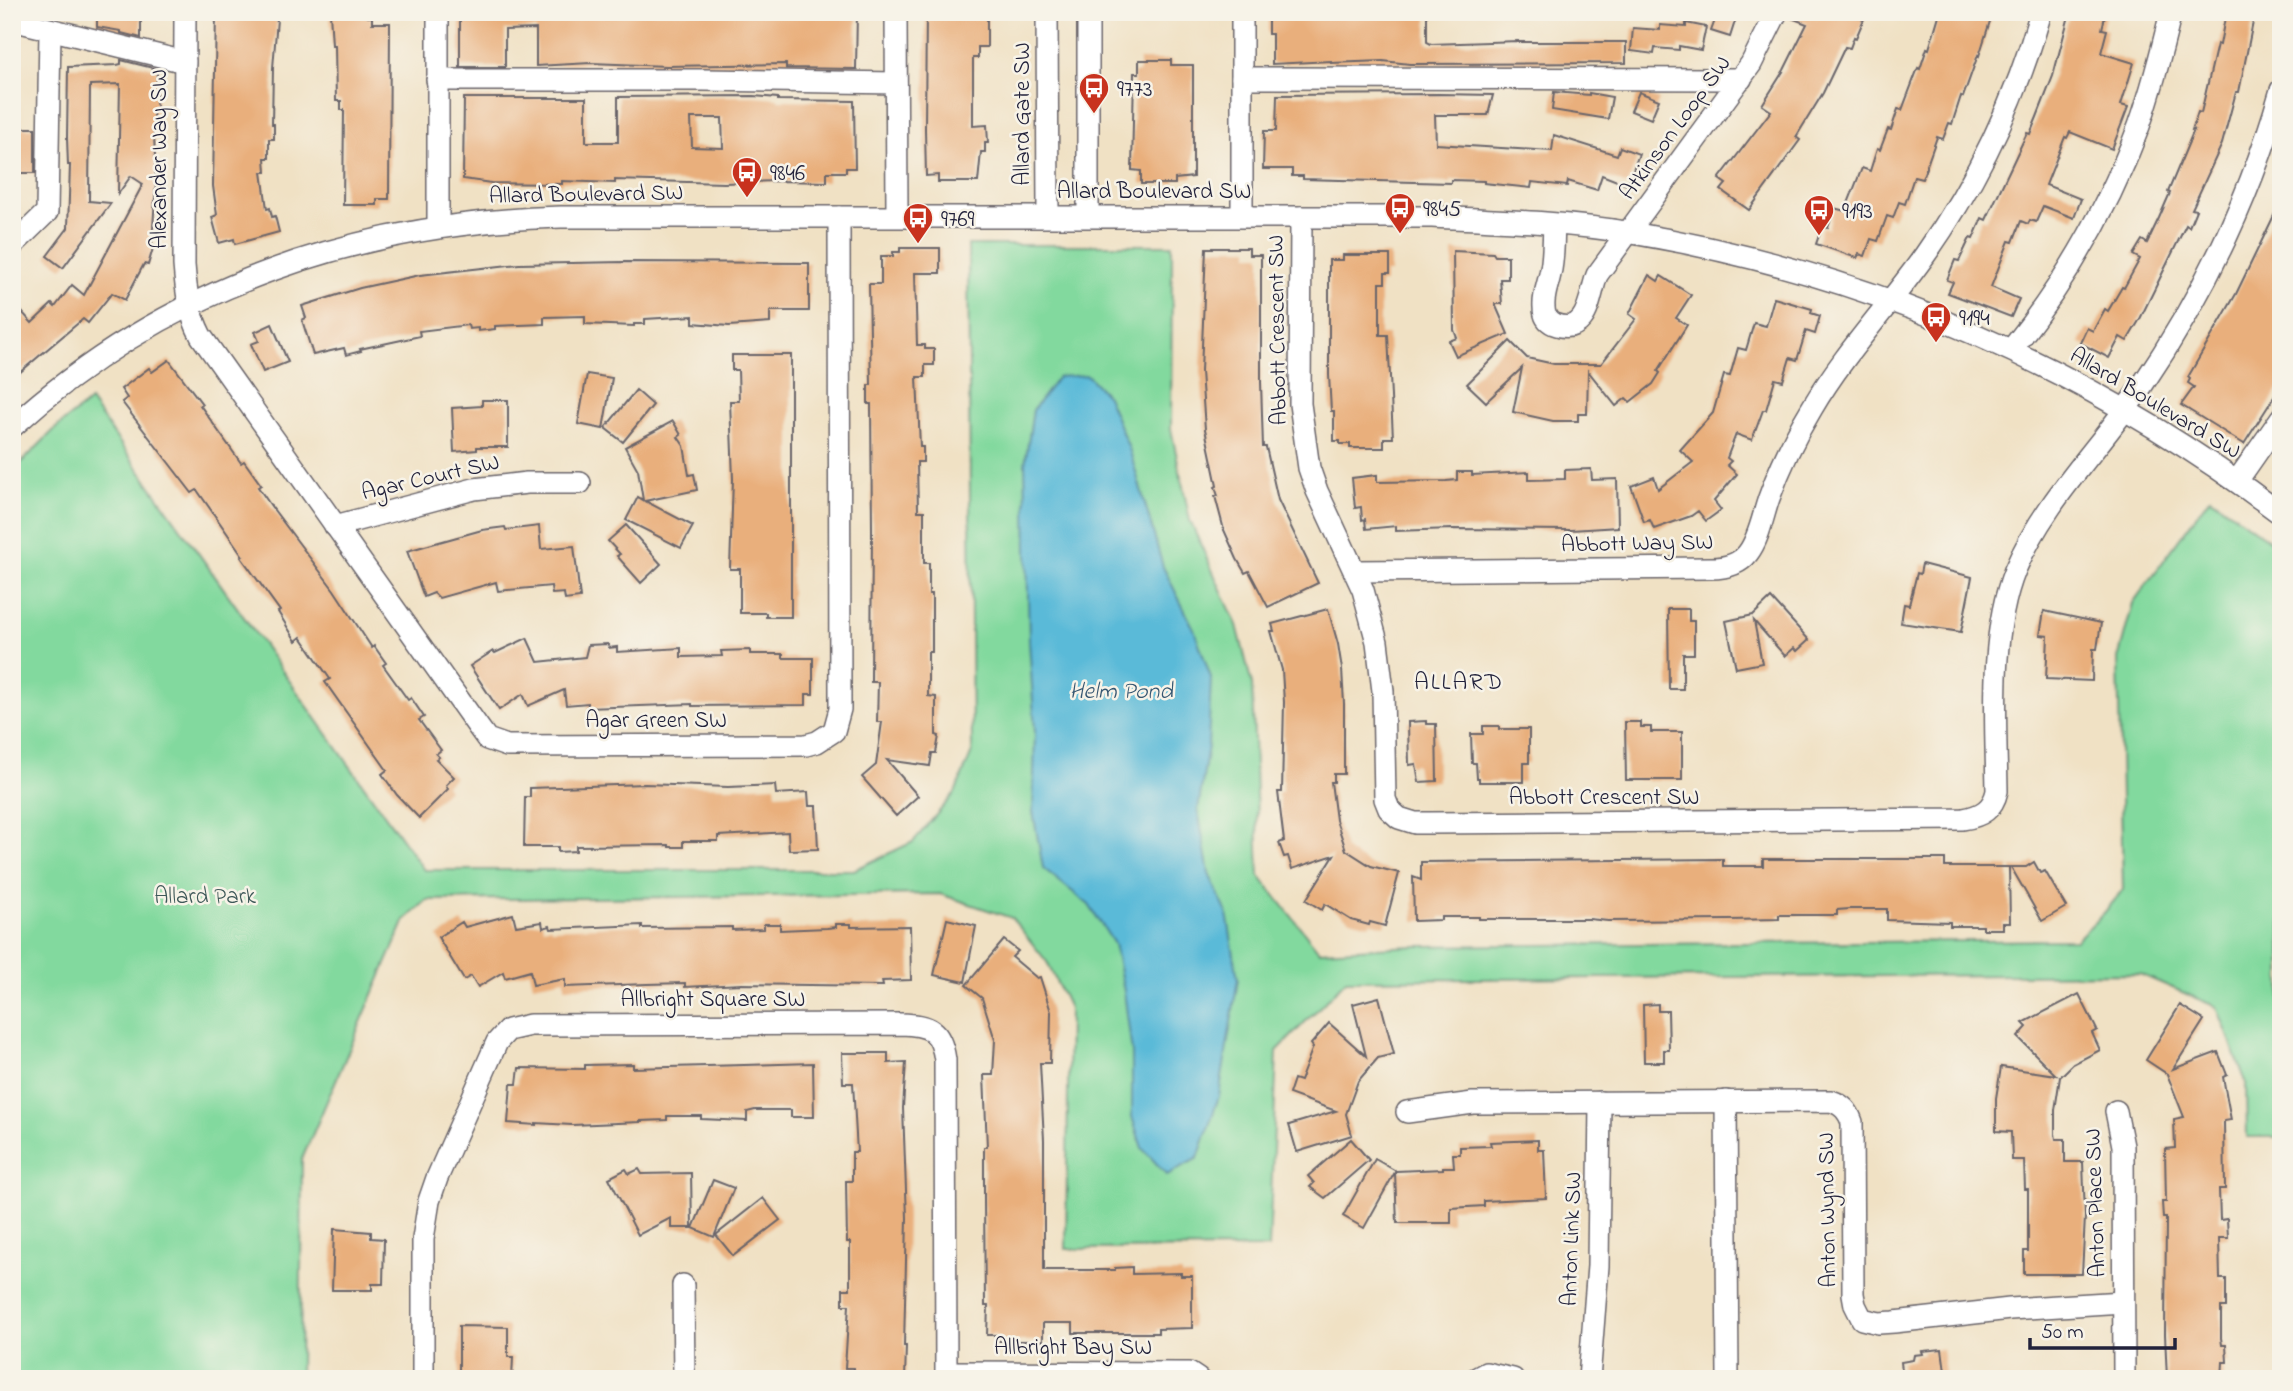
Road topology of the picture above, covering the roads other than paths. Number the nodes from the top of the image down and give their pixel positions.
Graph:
1 (185, 12) edge
2 (438, 12) edge
3 (896, 12) edge
4 (1048, 12) edge
5 (1088, 12) edge
6 (1242, 12) edge
7 (1777, 12) edge
8 (2041, 12) edge
9 (2171, 12) edge
10 (12, 20) edge
11 (50, 30) junction
12 (185, 62) junction
13 (1242, 78) junction
14 (1741, 79) junction
15 (437, 80) junction
16 (896, 83) junction
17 (2281, 90) edge
18 (839, 216) junction
19 (897, 216) junction
20 (1048, 216) junction
21 (1088, 216) junction
22 (1242, 216) junction
23 (1301, 216) junction
24 (1554, 225) junction
25 (438, 226) junction
26 (1630, 233) junction
27 (12, 246) edge
28 (1891, 300) junction
29 (188, 306) junction
30 (2011, 350) junction
31 (2125, 409) junction
32 (2281, 418) edge
33 (12, 427) edge
34 (2237, 481) junction
35 (580, 483) dead end
36 (2281, 514) edge
37 (335, 526) junction
38 (1355, 571) junction
39 (1600, 1101) junction
40 (1726, 1101) junction
41 (1407, 1111) dead end
42 (2116, 1111) dead end
43 (684, 1284) dead end
44 (2123, 1302) junction
45 (946, 1376) edge
46 (423, 1379) edge
47 (684, 1379) edge
48 (1198, 1379) edge
49 (1475, 1379) edge
50 (1513, 1379) edge
51 (1589, 1379) edge
52 (1728, 1379) edge
53 (2124, 1379) edge

1 - 12 street, Alexander Way SW
2 - 15 street
3 - 16 street
4 - 20 street, Allard Gate SW
5 - 21 street
6 - 13 street
7 - 14 street, Atkinson Loop SW
8 - 28 street, Abbott Way SW
9 - 30 street
10 - 11 street
11 - 12 street
11 - 27 street
12 - 29 street, Alexander Way SW
13 - 14 street
13 - 22 street
14 - 26 street, Atkinson Loop SW
15 - 16 street
15 - 25 street
16 - 19 street
17 - 31 street, Abbott Crescent SW
18 - 19 street, Allard Boulevard SW
18 - 25 street, Allard Boulevard SW
18 - 37 street, Agar Green SW
19 - 20 street, Allard Boulevard SW
20 - 21 street, Allard Boulevard SW
21 - 22 street, Allard Boulevard SW
22 - 23 street, Allard Boulevard SW
23 - 24 street, Allard Boulevard SW
23 - 38 street, Abbott Crescent SW
24 - 26 street, Allard Boulevard SW
24 - 26 street, Atkinson Loop SW
25 - 29 street, Allard Boulevard SW
26 - 28 street, Allard Boulevard SW
28 - 30 street, Allard Boulevard SW
28 - 38 street, Abbott Way SW
29 - 33 street, Allard Boulevard SW
29 - 37 street, Agar Green SW
30 - 31 street, Allard Boulevard SW
31 - 34 street, Allard Boulevard SW
31 - 38 street, Abbott Crescent SW
32 - 34 street
34 - 36 street, Allard Boulevard SW
35 - 37 street, Agar Court SW
39 - 40 street, Anton Wynd SW
39 - 41 street, Anton Wynd SW
39 - 51 street, Anton Link SW
40 - 44 street, Anton Wynd SW
40 - 52 street
42 - 44 street, Anton Place SW
43 - 47 street
44 - 53 street, Anton Place SW
45 - 46 street, Allbright Square SW
45 - 48 street, Allbright Bay SW
49 - 50 street

